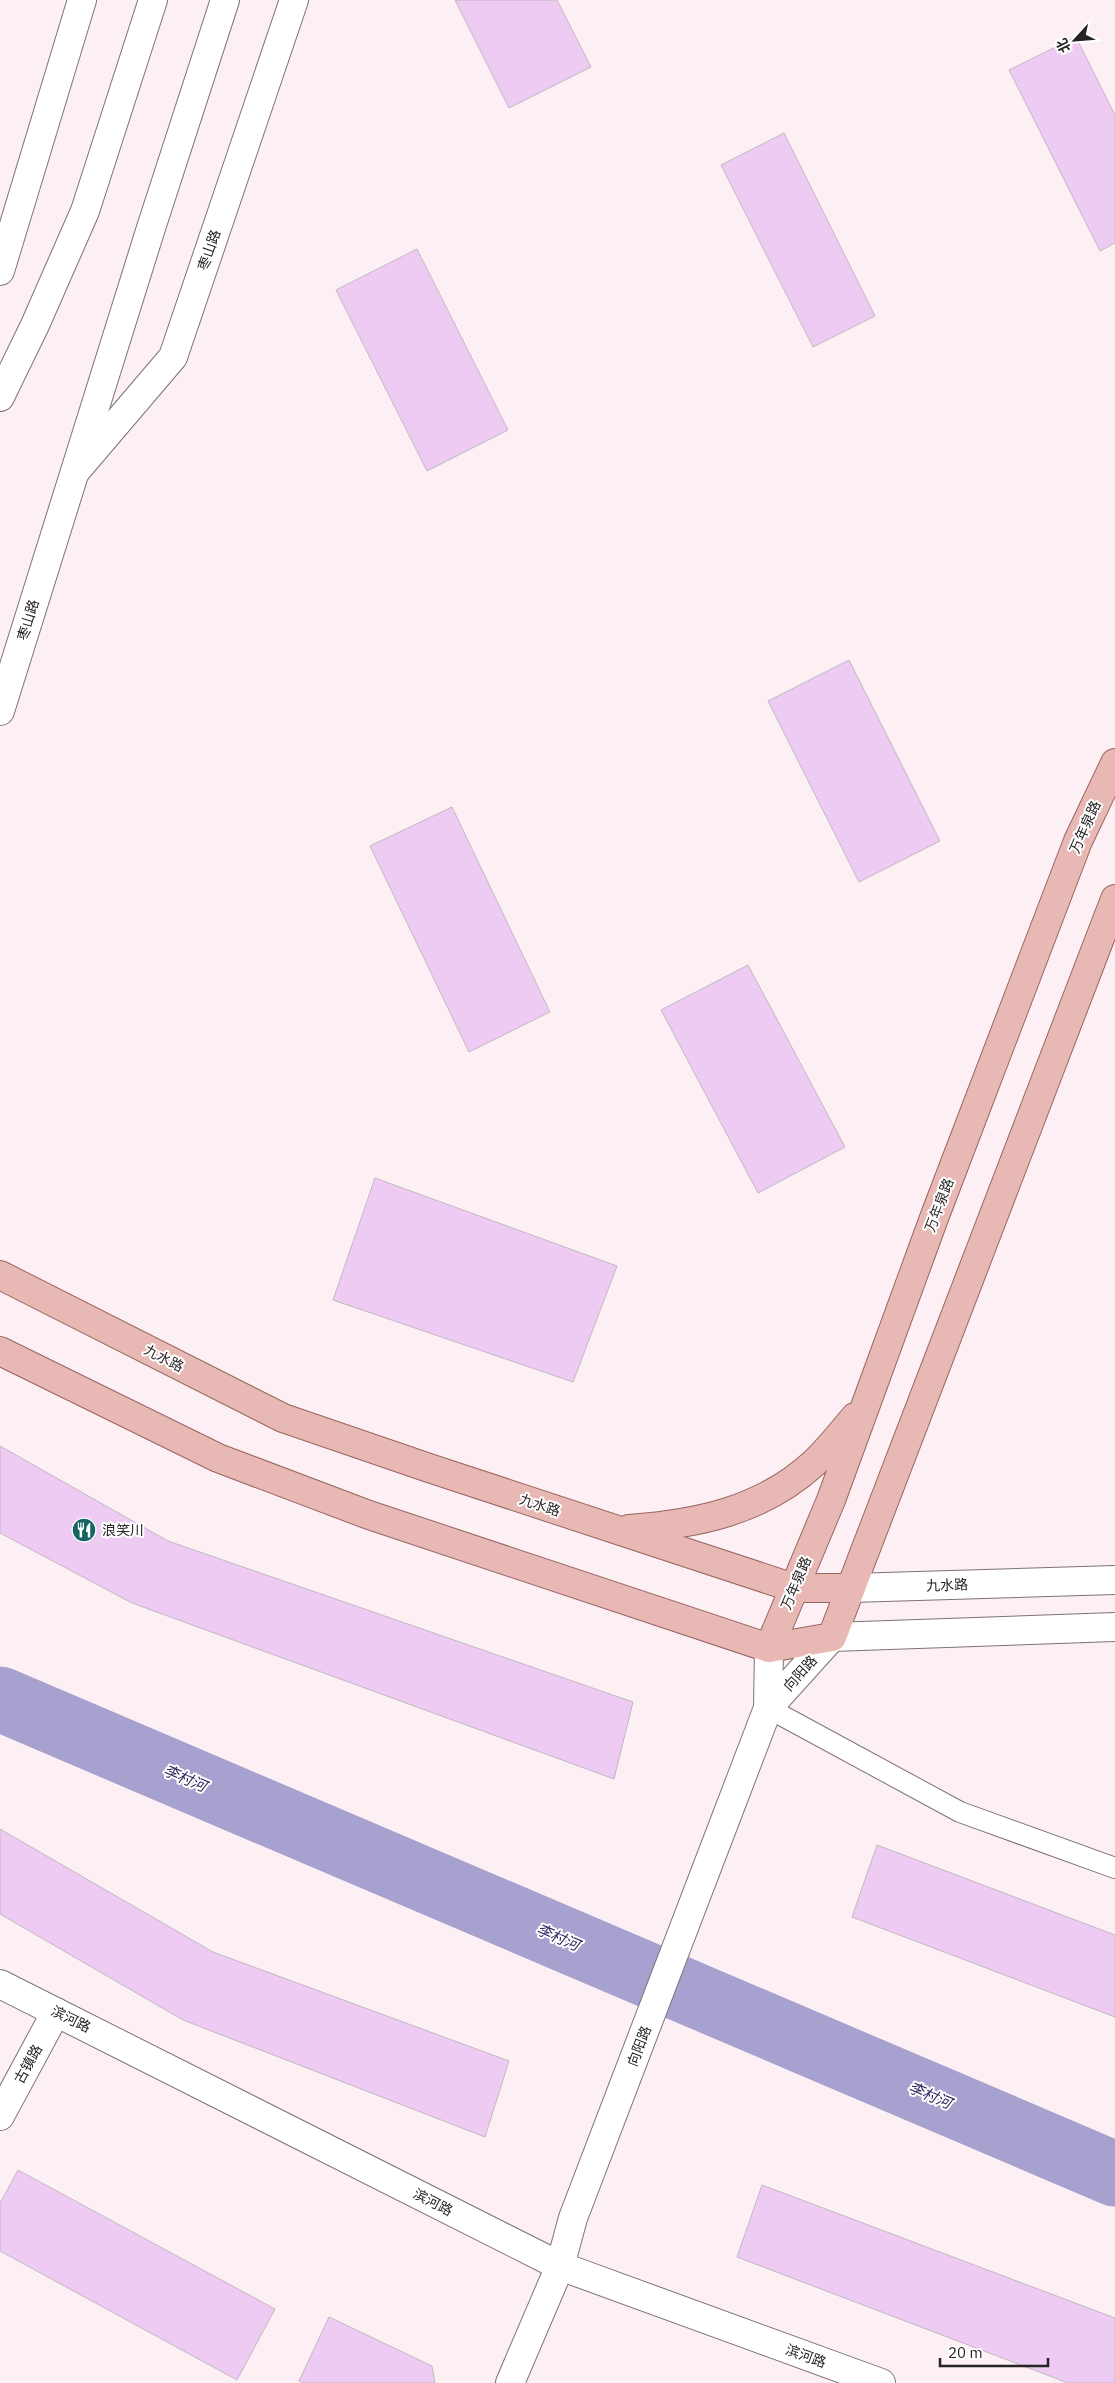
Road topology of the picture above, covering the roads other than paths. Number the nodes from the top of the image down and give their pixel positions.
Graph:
1 (82, 0) edge
2 (153, 0) edge
3 (225, 0) edge
4 (294, 0) edge
5 (0, 271) edge
6 (0, 397) edge
7 (75, 472) junction
8 (0, 711) edge
9 (1115, 764) edge
10 (1115, 899) edge
11 (0, 1275) edge
12 (0, 1351) edge
13 (864, 1406) junction
14 (615, 1530) junction
15 (1115, 1580) edge
16 (794, 1588) junction
17 (851, 1588) junction
18 (1115, 1627) edge
19 (832, 1637) junction
20 (769, 1648) junction
21 (768, 1708) junction
22 (1115, 1868) edge
23 (0, 1984) edge
24 (56, 2012) junction
25 (0, 2116) edge
26 (560, 2266) junction
27 (510, 2383) edge
28 (881, 2383) edge

1 - 5 street
2 - 6 street
3 - 7 street, 枣山路
4 - 7 street, 枣山路
7 - 8 street, 枣山路
9 - 13 main road, 万年泉路
10 - 17 main road
11 - 14 main road, 九水路
12 - 20 main road
13 - 14 main road
13 - 16 main road, 万年泉路
14 - 16 main road, 九水路
15 - 17 street, 九水路
16 - 17 main road, 九水路
16 - 20 main road, 万年泉路
17 - 19 main road
18 - 19 street
19 - 20 main road
19 - 21 street, 向阳路
20 - 21 street, 向阳路
21 - 22 lane
21 - 26 street, 向阳路
23 - 24 street, 滨河路
24 - 25 street, 古镇路
24 - 26 street, 滨河路
26 - 27 street, 向阳路
26 - 28 street, 滨河路

